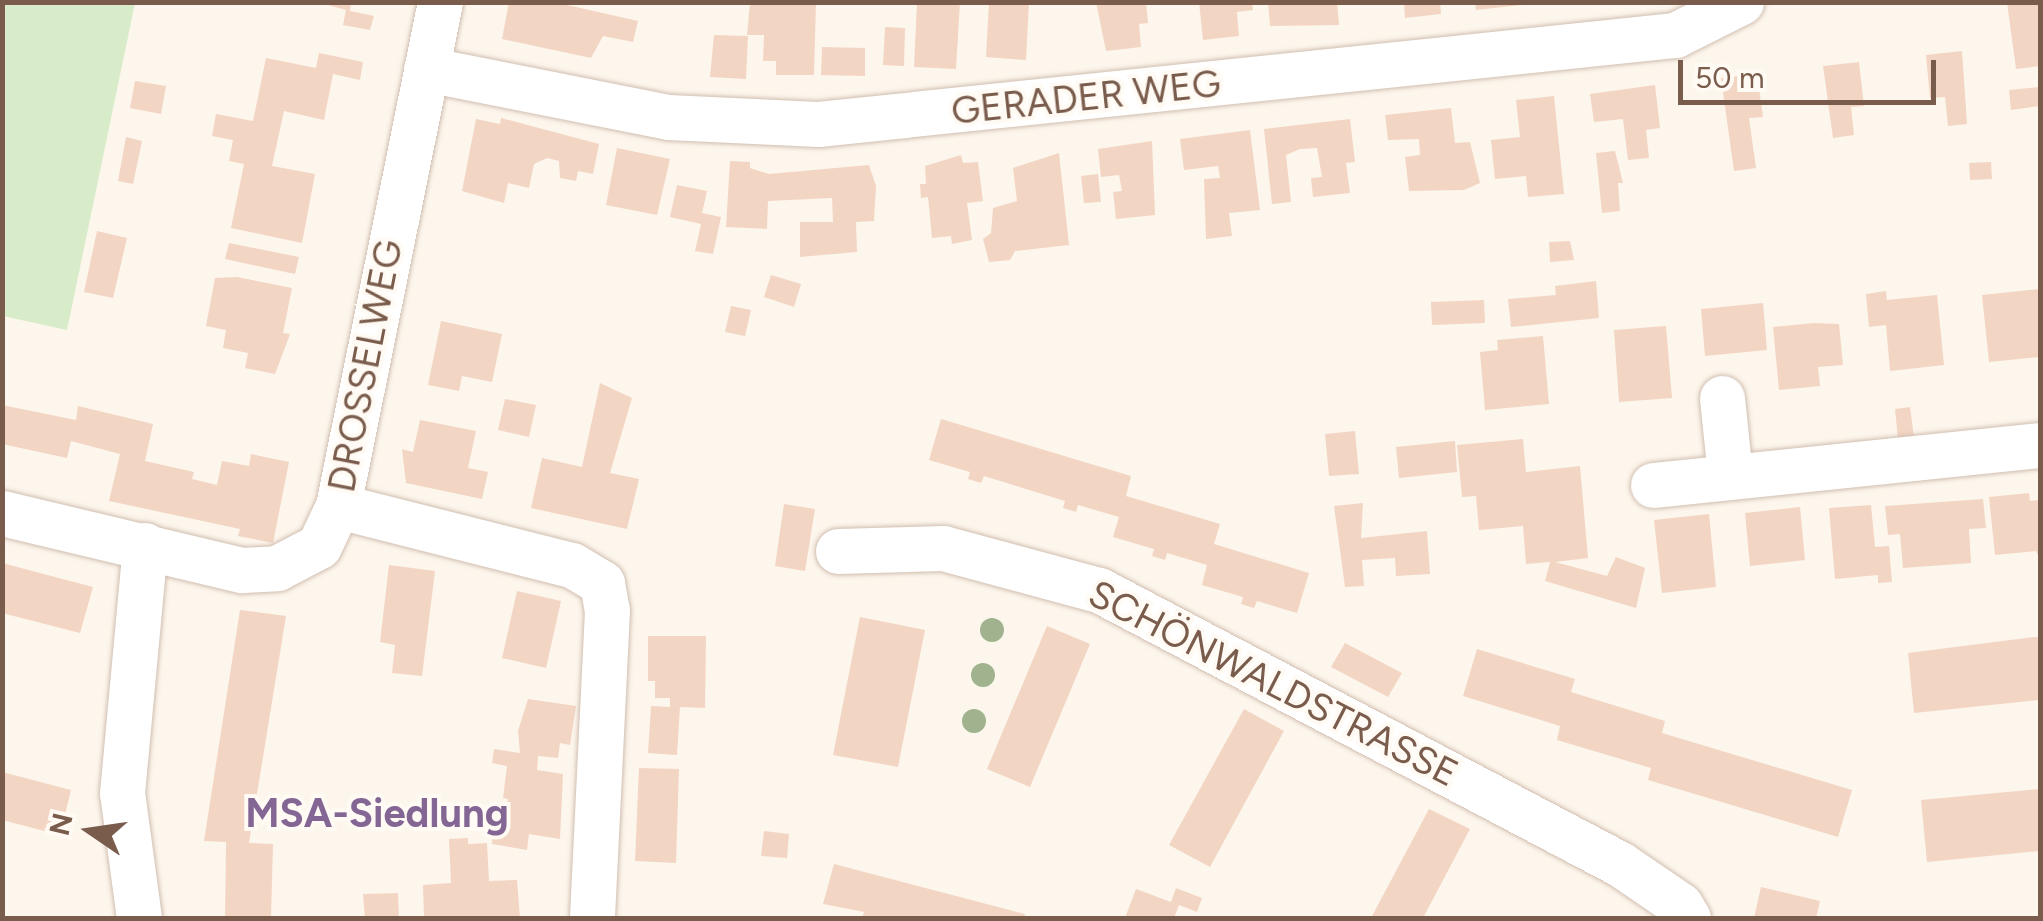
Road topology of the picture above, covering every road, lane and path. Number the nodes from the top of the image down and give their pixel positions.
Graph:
1 (440, 2) edge
2 (1740, 2) edge
3 (426, 69) junction
4 (1722, 398) dead end
5 (2040, 445) edge
6 (1730, 476) junction
7 (1653, 485) dead end
8 (338, 506) junction
9 (2, 512) edge
10 (145, 545) junction
11 (838, 551) dead end
12 (1684, 912) edge
13 (138, 918) edge
14 (592, 918) edge

1 - 3 street, DROSSELWEG
2 - 3 street, GERADER WEG
3 - 8 street, DROSSELWEG
4 - 6 street
5 - 6 street
6 - 7 street
8 - 10 street, DROSSELWEG
8 - 14 street
9 - 10 street, DROSSELWEG
10 - 13 street
11 - 12 street, SCHÖNWALDSTRASSE

